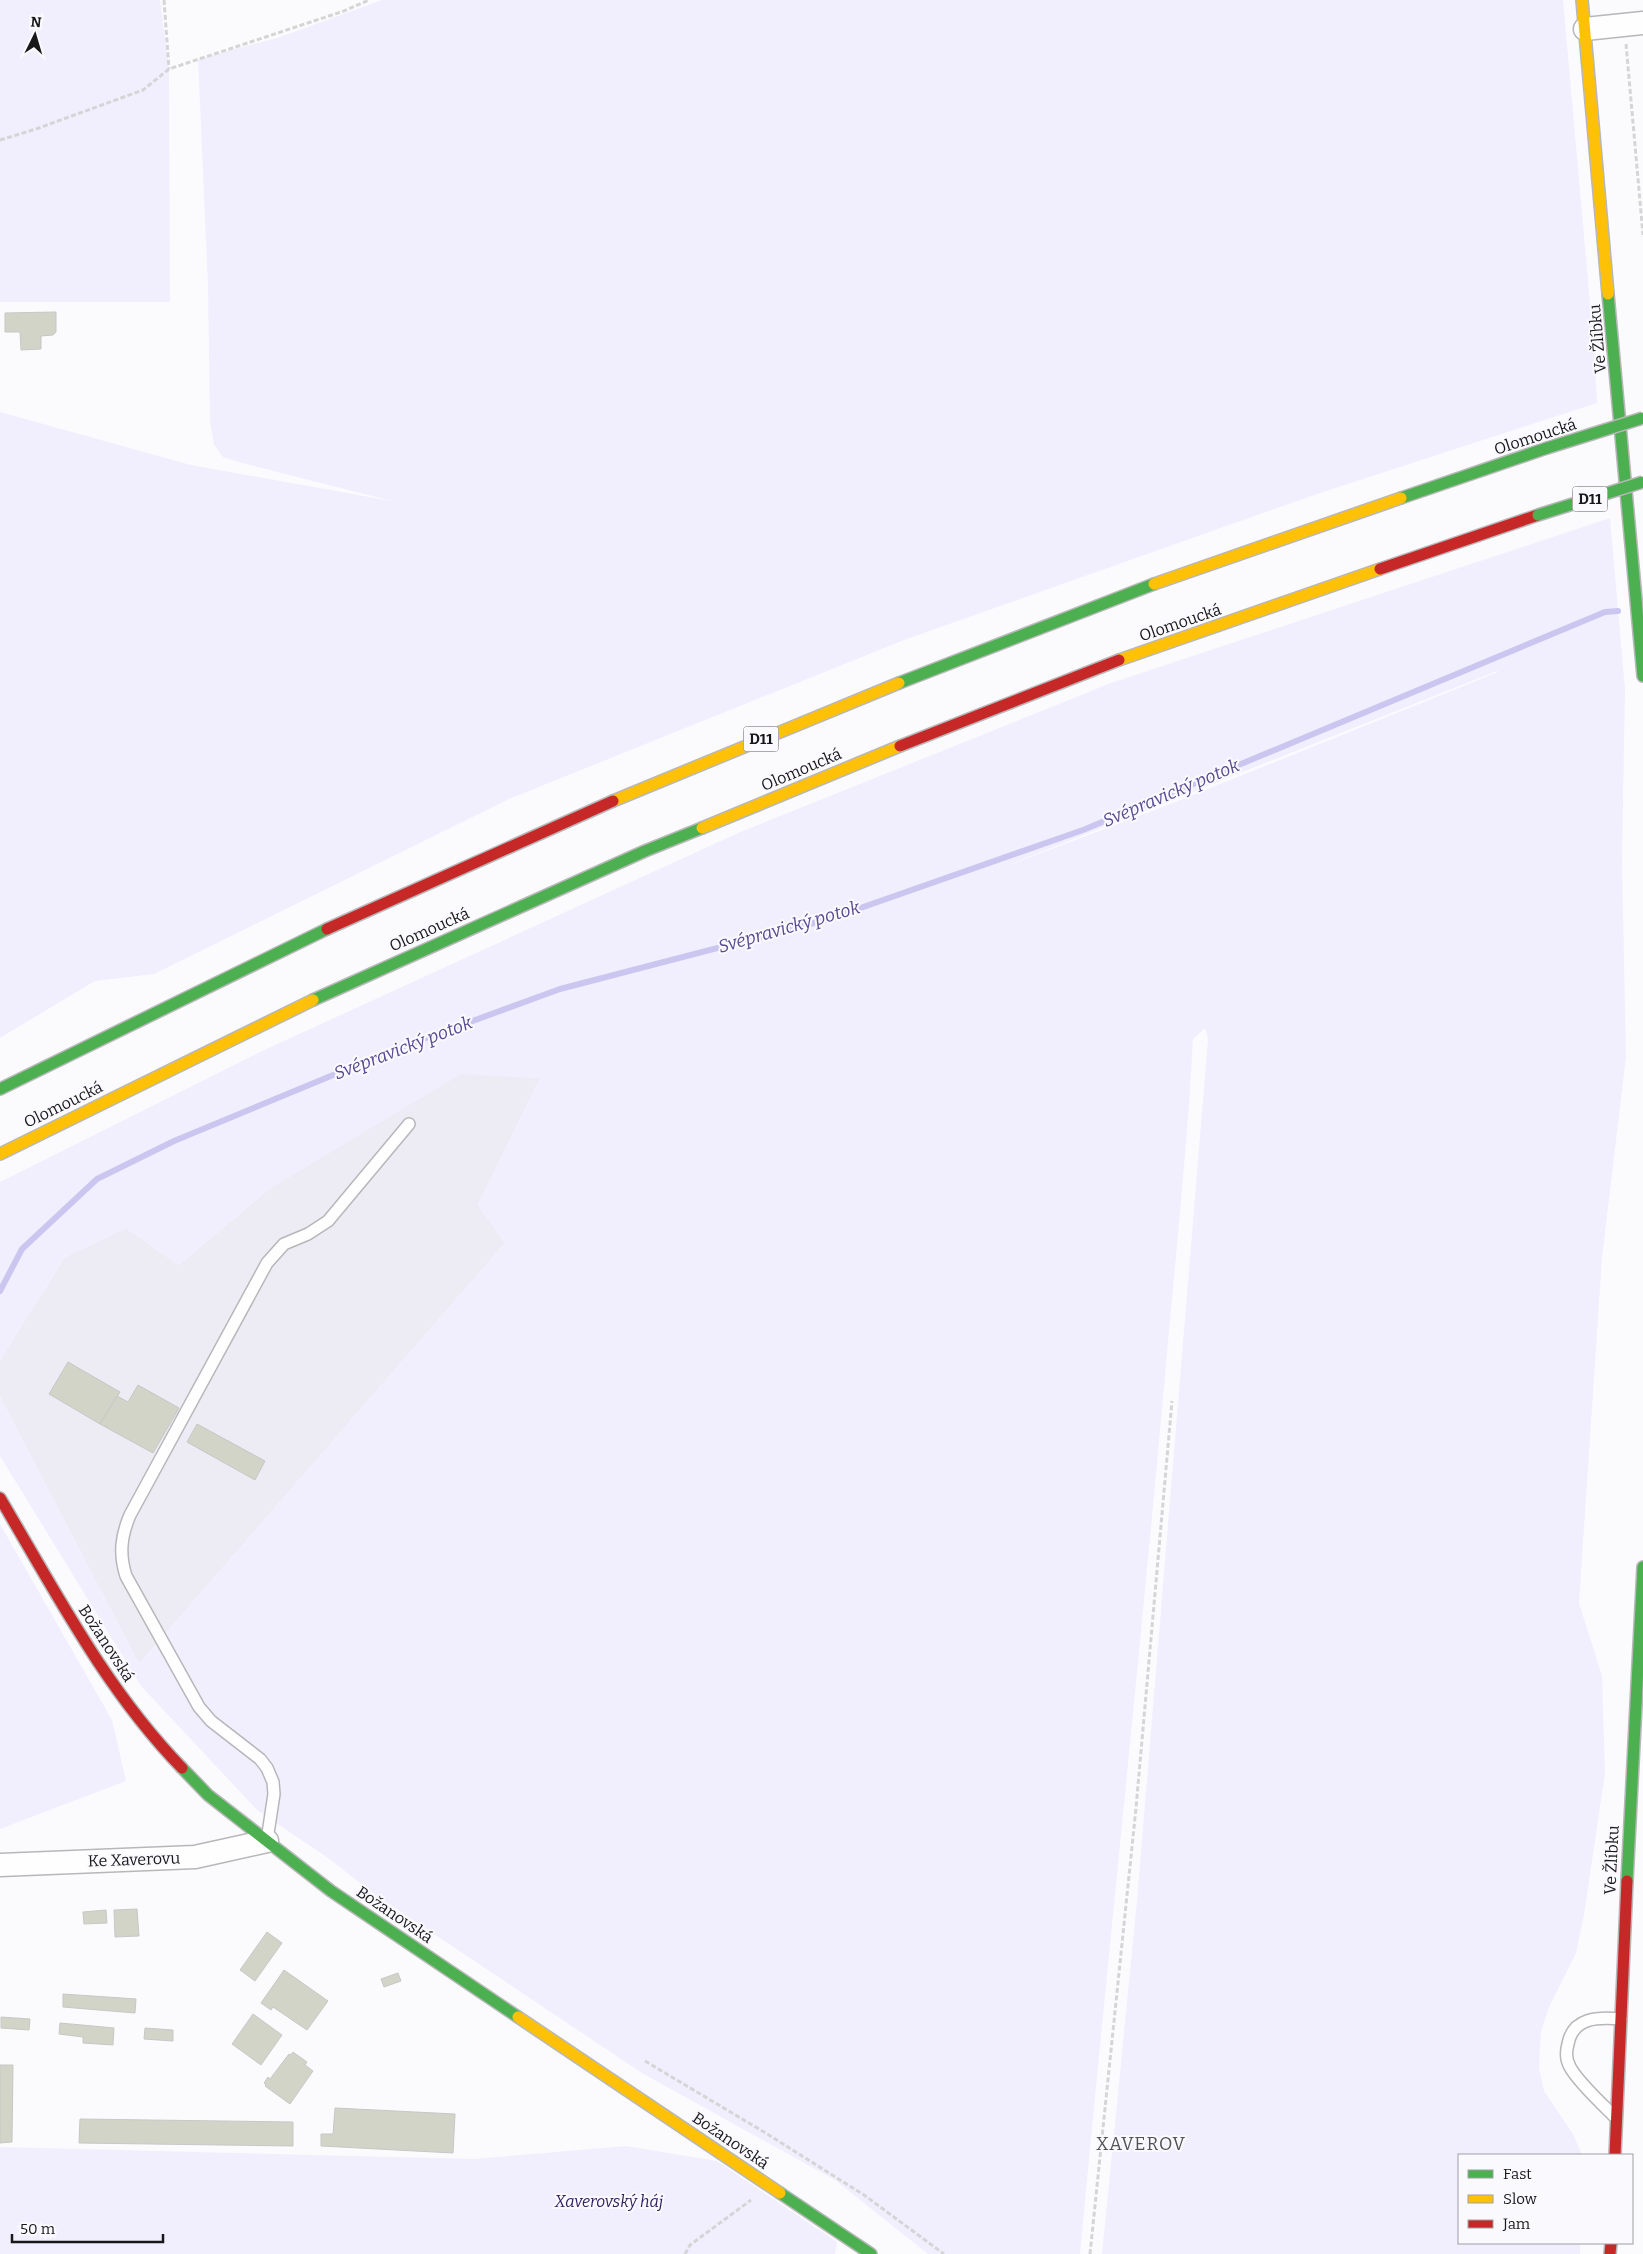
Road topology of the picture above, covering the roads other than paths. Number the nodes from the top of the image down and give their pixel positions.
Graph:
1 (1582, 0) edge
2 (1634, 24) edge
3 (1584, 29) junction
4 (1643, 418) edge
5 (1643, 482) edge
6 (1643, 676) edge
7 (0, 1088) edge
8 (409, 1124) dead end
9 (0, 1154) edge
10 (0, 1498) edge
11 (1643, 1567) edge
12 (1638, 1746) edge
13 (1629, 1835) junction
14 (1643, 1835) edge
15 (267, 1841) junction
16 (1628, 1850) junction
17 (1643, 1850) edge
18 (0, 1865) edge
19 (1620, 2019) junction
20 (1616, 2119) junction
21 (1615, 2154) edge
22 (872, 2254) edge

1 - 3 main road, Ve Žlíbku
2 - 3 street
3 - 6 main road, Ve Žlíbku
4 - 7 main road, Olomoucká / D11, bridge
5 - 9 main road, Olomoucká / D11, bridge
8 - 15 lane
10 - 15 main road, Božanovská
11 - 12 main road, Ve Žlíbku
12 - 13 main road, Ve Žlíbku
13 - 14 lane
13 - 16 main road, Ve Žlíbku
15 - 18 street, Ke Xaverovu
15 - 22 main road, Božanovská
16 - 17 lane
16 - 19 main road, Ve Žlíbku
19 - 20 main road, Ve Žlíbku
19 - 20 lane
20 - 21 main road, Ve Žlíbku

